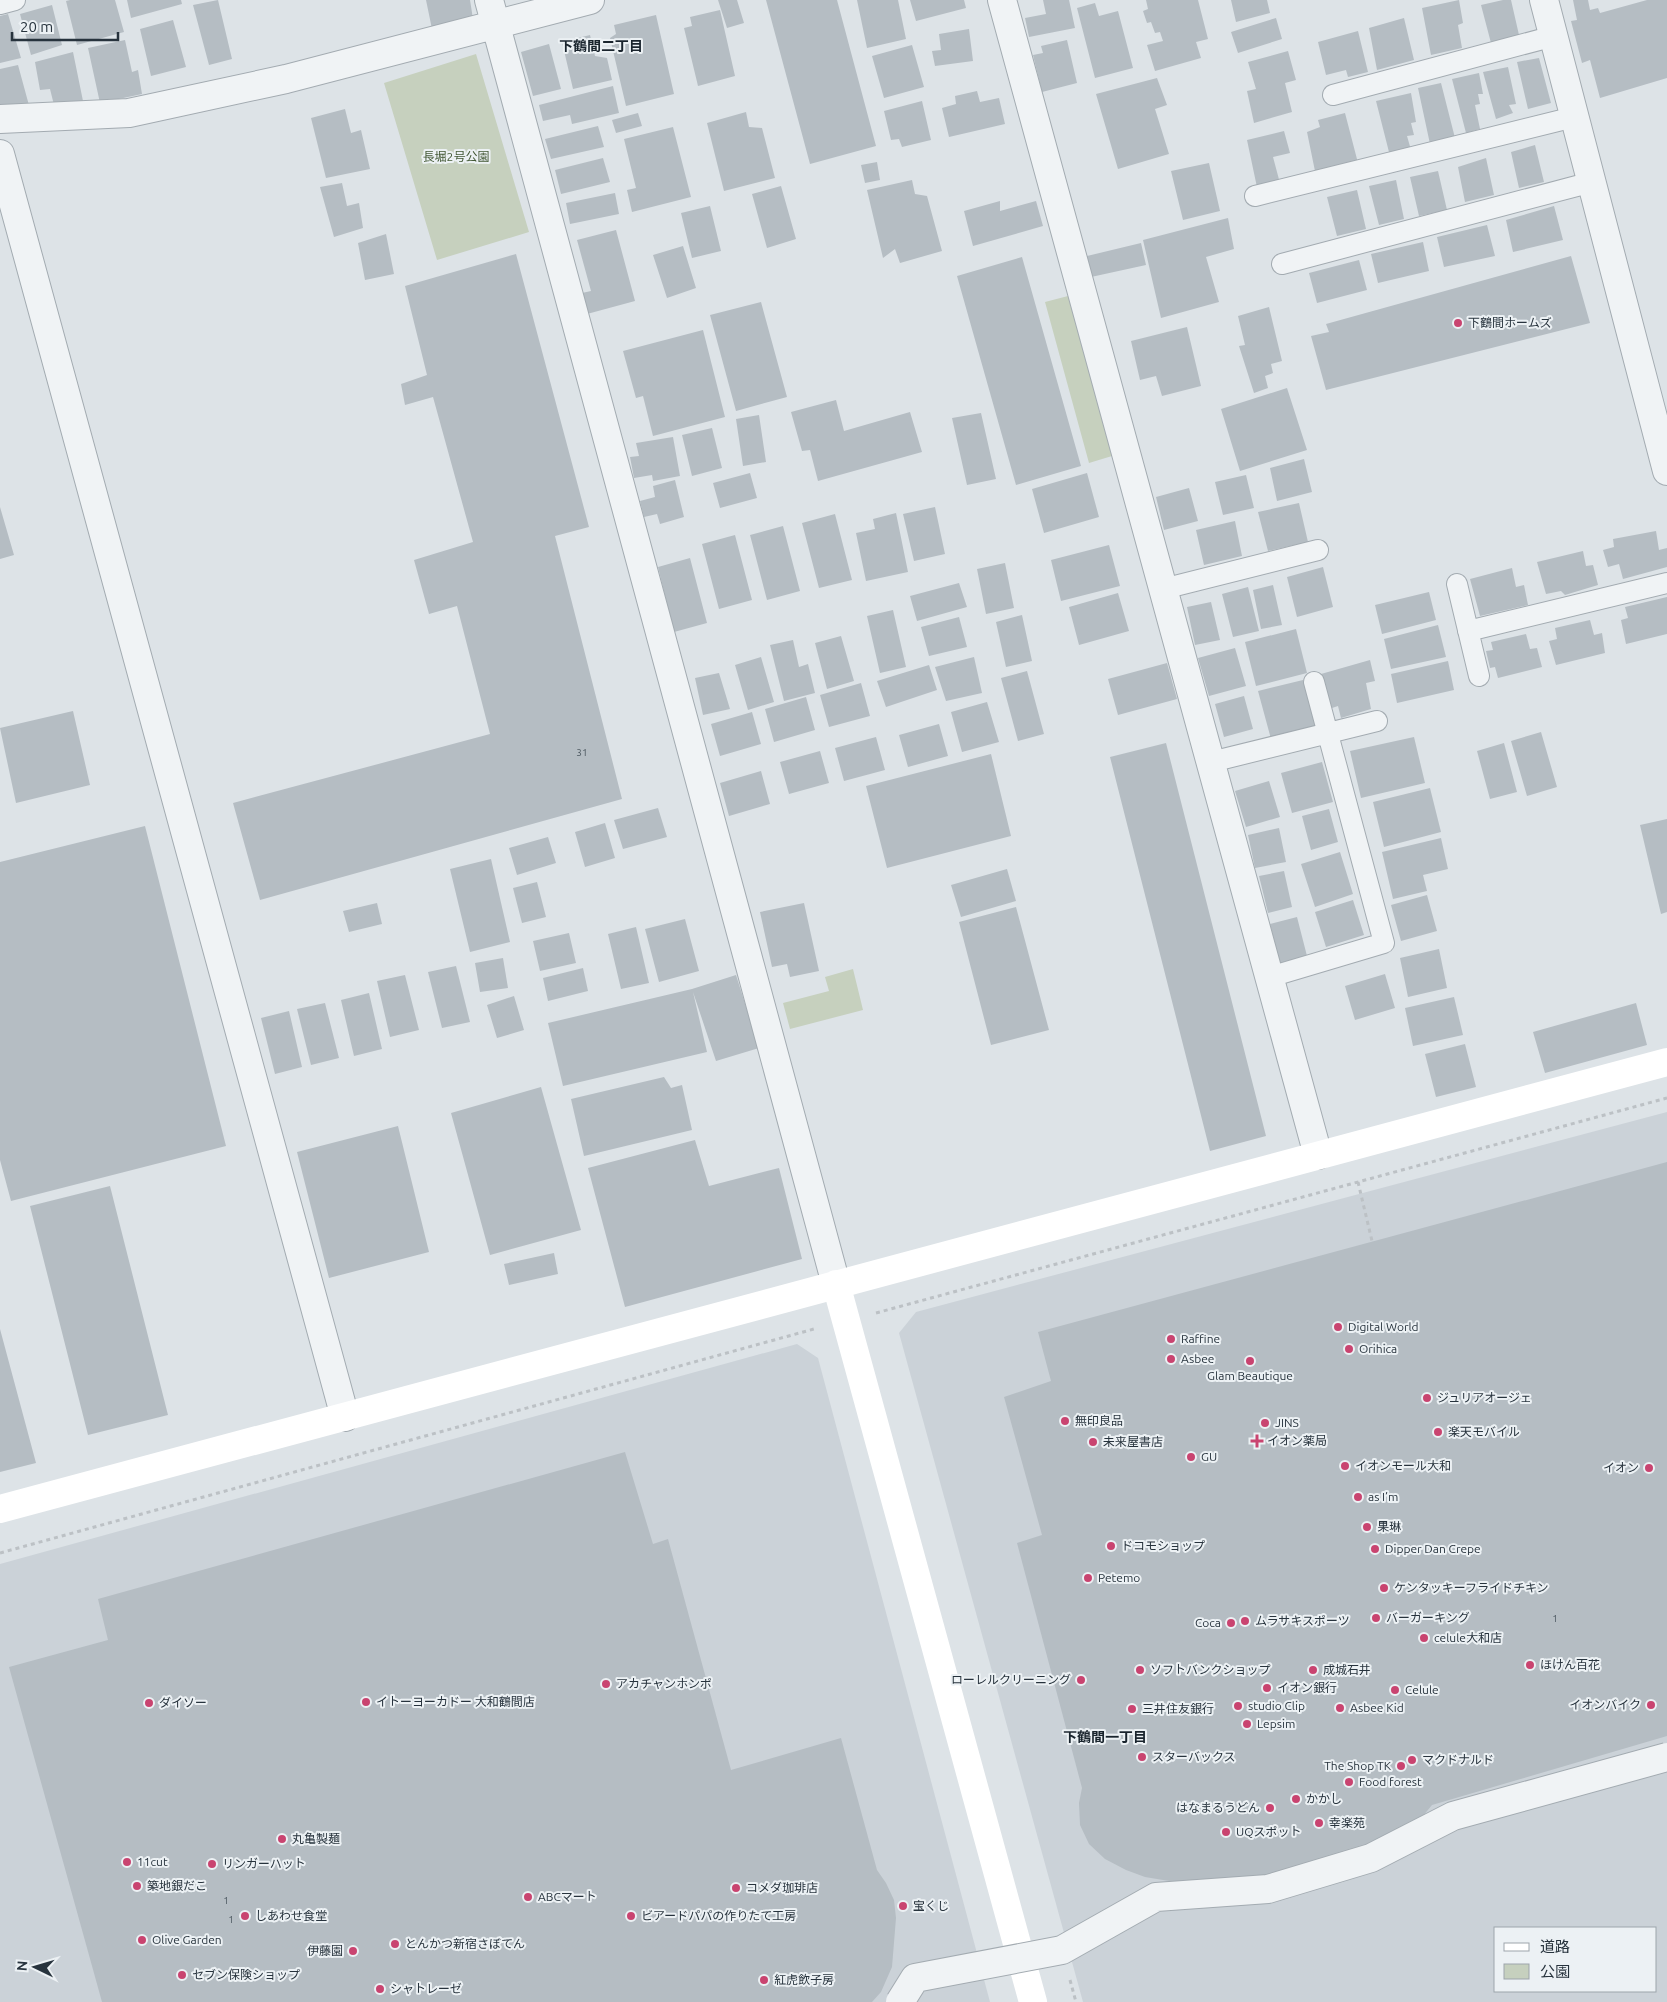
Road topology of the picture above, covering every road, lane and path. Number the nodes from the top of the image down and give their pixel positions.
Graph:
1 (15, 0) edge
2 (590, 0) edge
3 (1002, 0) edge
4 (1544, 0) edge
5 (0, 4) edge
6 (492, 12) edge
7 (1554, 36) junction
8 (1333, 95) dead end
9 (1574, 117) junction
10 (0, 119) edge
11 (0, 154) edge
12 (1592, 182) junction
13 (1256, 196) dead end
14 (1282, 264) dead end
15 (1667, 472) edge
16 (1318, 550) dead end
17 (1667, 583) edge
18 (1457, 584) dead end
19 (1163, 589) junction
20 (1468, 631) junction
21 (1479, 676) dead end
22 (1314, 682) dead end
23 (1377, 721) dead end
24 (1328, 733) junction
25 (1211, 762) junction
26 (1270, 977) junction
27 (1667, 1062) edge
28 (1318, 1155) junction
29 (1358, 1182) dead end
30 (1372, 1242) dead end
31 (836, 1284) junction
32 (345, 1417) junction
33 (0, 1509) edge
34 (1667, 1757) edge
35 (900, 2002) edge
36 (1033, 2002) edge

1 - 5 lane
2 - 6 street
3 - 19 street
4 - 7 street
6 - 10 street
6 - 31 street
7 - 8 lane
7 - 9 street
9 - 12 street
9 - 13 lane
11 - 32 street
12 - 14 lane
12 - 15 street
16 - 19 lane
17 - 20 lane
18 - 20 lane
19 - 25 street
20 - 21 lane
22 - 24 lane
23 - 24 lane
24 - 25 lane
24 - 26 lane
25 - 26 street
26 - 28 street
27 - 28 street
28 - 31 street
29 - 30 path
31 - 32 street
31 - 36 street
32 - 33 street
34 - 35 street, bridge

